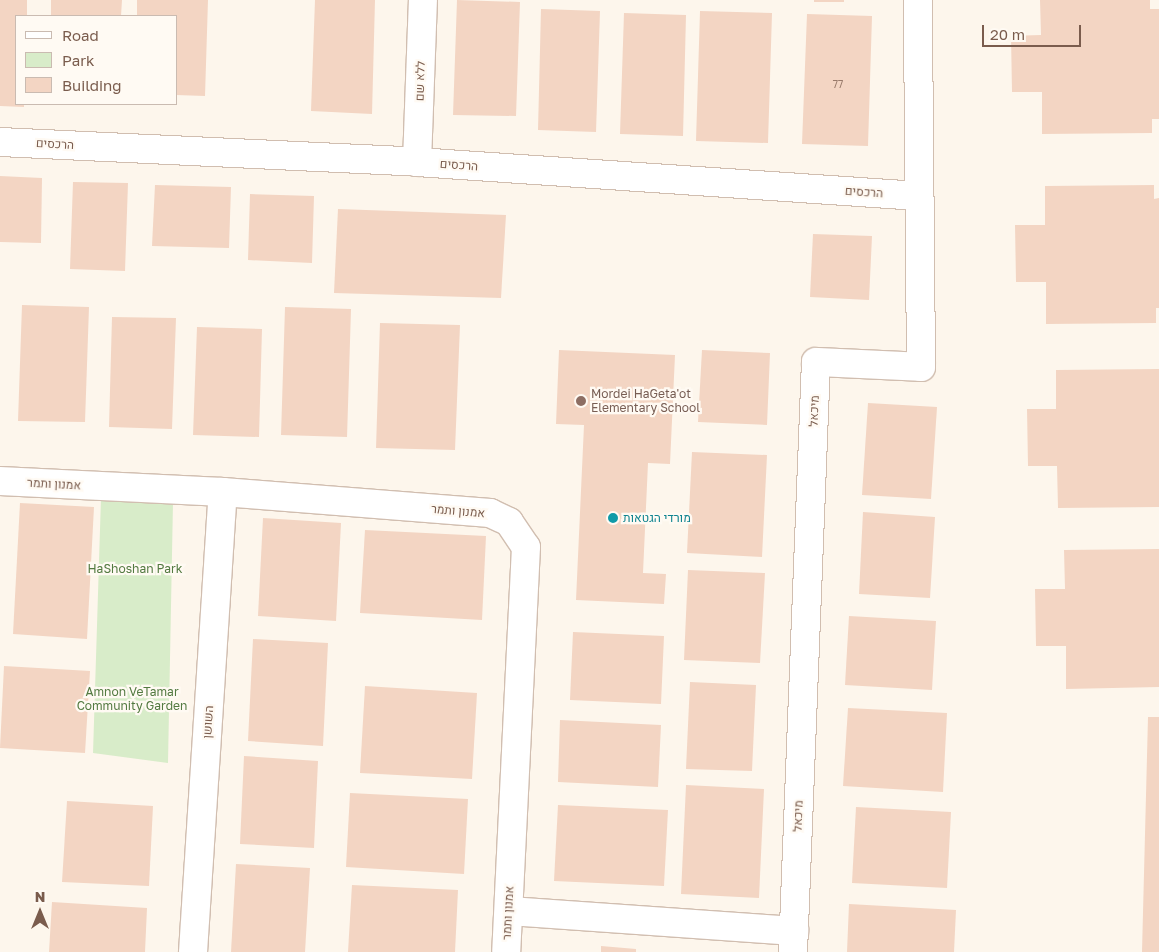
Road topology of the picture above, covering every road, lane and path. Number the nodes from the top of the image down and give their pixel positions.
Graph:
1 (423, 0) edge
2 (918, 0) edge
3 (0, 142) edge
4 (417, 162) junction
5 (918, 196) junction
6 (0, 481) edge
7 (223, 492) junction
8 (509, 911) junction
9 (794, 942) edge
10 (193, 952) edge
11 (506, 952) edge

1 - 4 street, ללא שם
2 - 5 street, מיכאל
3 - 4 street, הרכסים
4 - 5 street, הרכסים
5 - 9 street, מיכאל
6 - 7 street, אמנון ותמר
7 - 8 street, אמנון ותמר
7 - 10 street, השושן
8 - 9 street, מיכאל
8 - 11 street, אמנון ותמר

